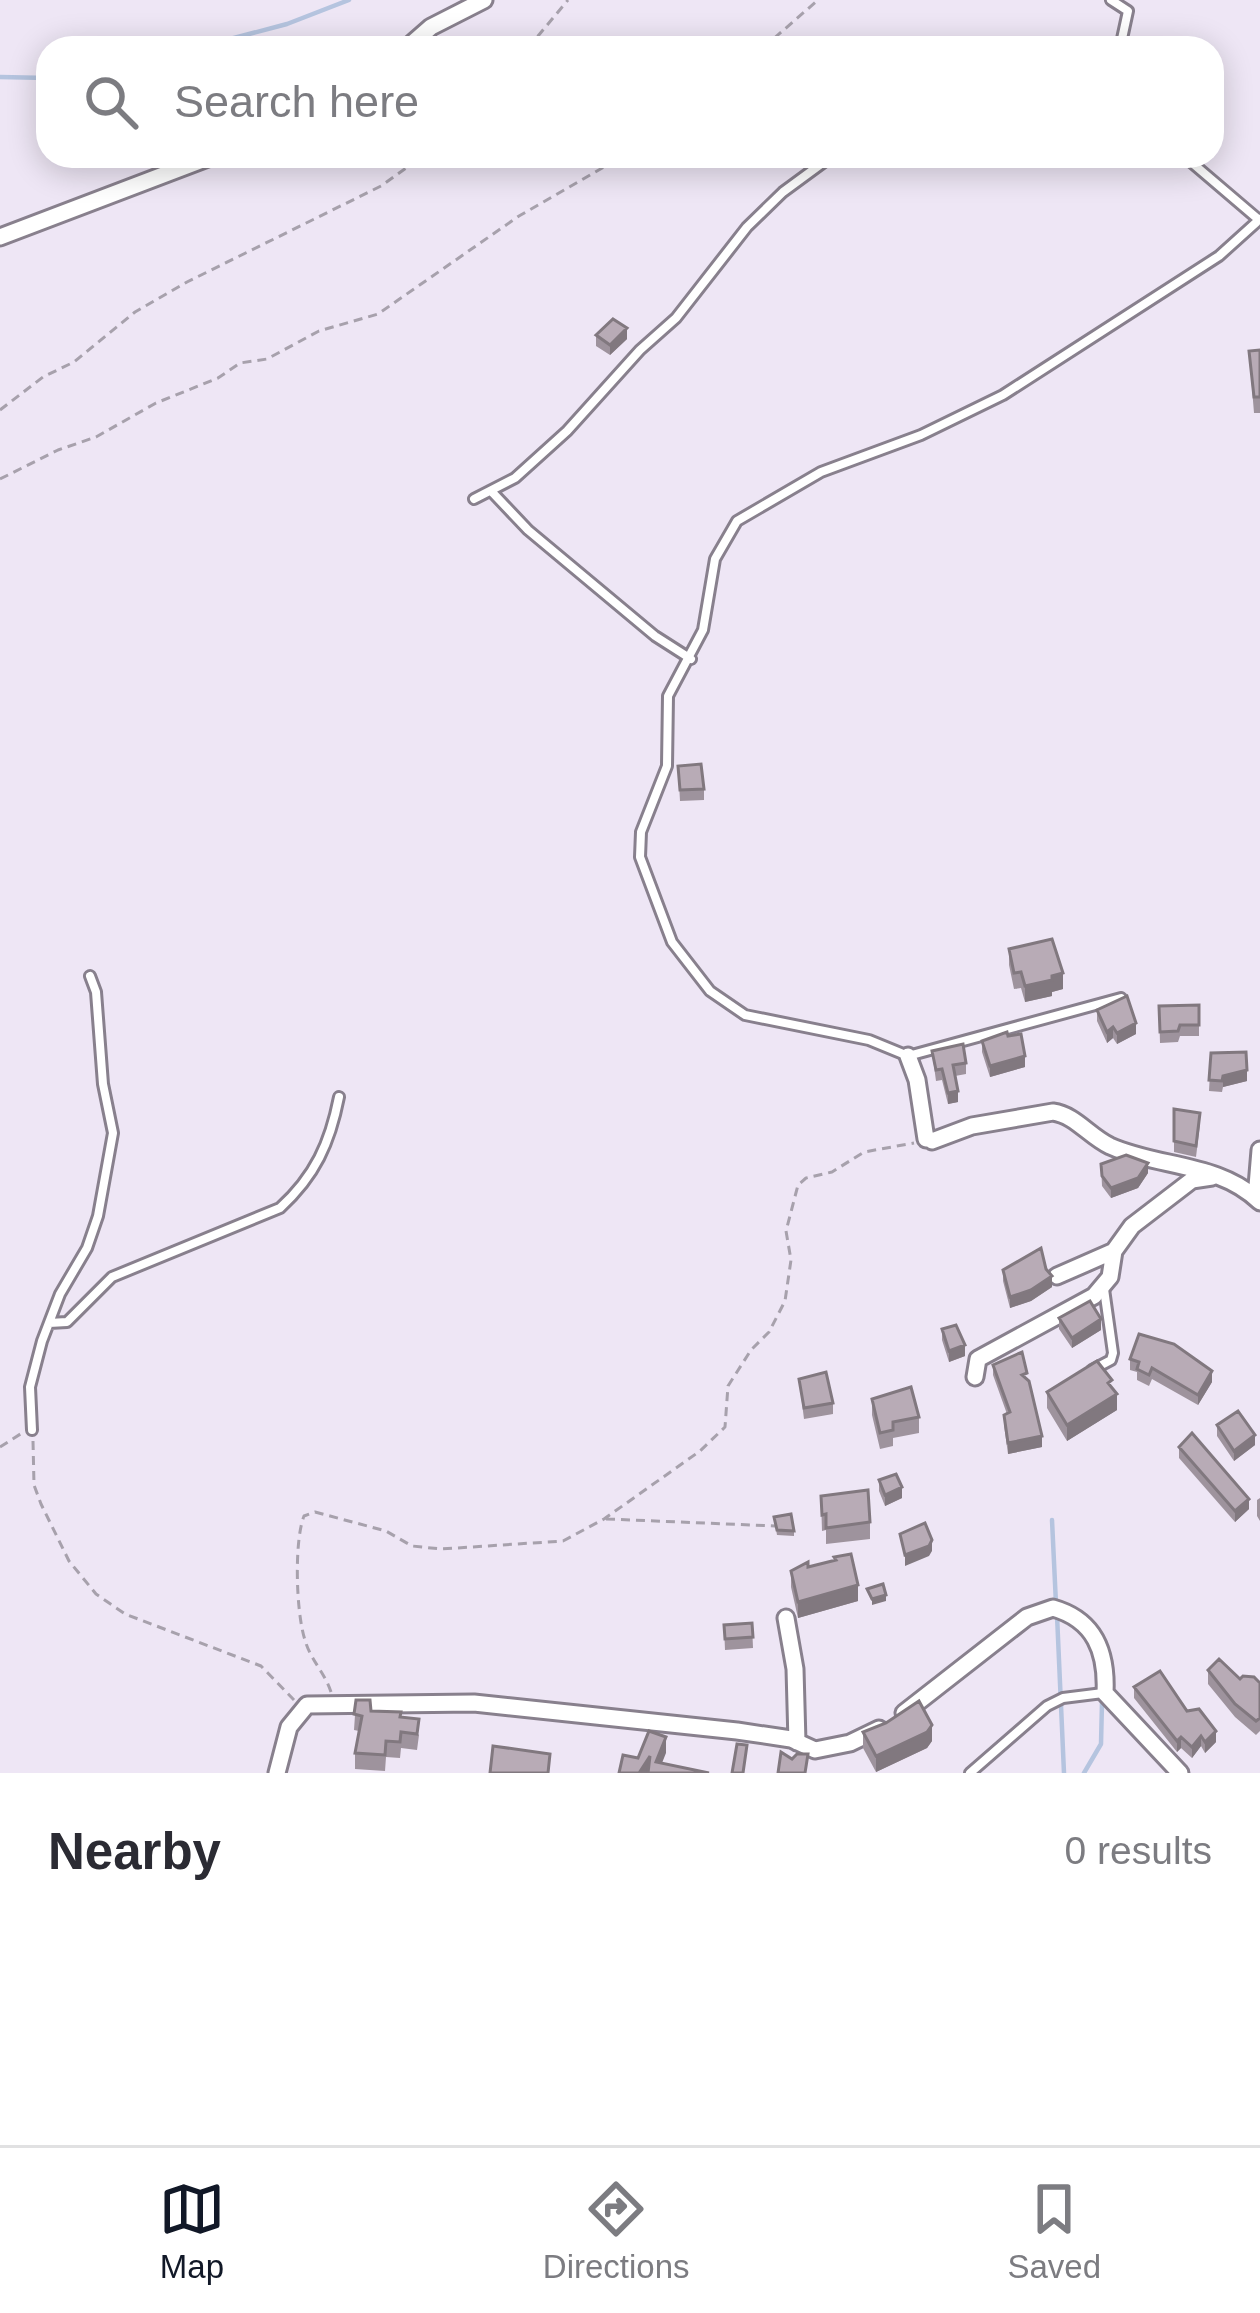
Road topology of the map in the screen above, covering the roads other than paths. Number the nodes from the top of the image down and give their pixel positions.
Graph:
1 (484, 0) edge
2 (1111, 0) edge
3 (421, 36) edge
4 (1123, 36) edge
5 (181, 168) edge
6 (816, 168) edge
7 (1198, 168) edge
8 (1260, 220) edge
9 (0, 237) edge
10 (492, 492) junction
11 (474, 499) dead end
12 (691, 658) junction
13 (90, 976) dead end
14 (1121, 998) edge
15 (908, 1056) junction
16 (339, 1097) dead end
17 (1260, 1150) edge
18 (1220, 1175) junction
19 (1258, 1200) edge
20 (1114, 1251) junction
21 (1057, 1276) edge
22 (1104, 1287) junction
23 (49, 1323) junction
24 (1083, 1375) edge
25 (975, 1377) dead end
26 (32, 1430) road end
27 (786, 1618) dead end
28 (1105, 1693) junction
29 (797, 1742) junction
30 (277, 1773) edge
31 (970, 1773) edge
32 (1180, 1773) edge

1 - 3 street
2 - 4 lane
5 - 9 street
6 - 10 lane
7 - 8 lane
8 - 12 lane
10 - 11 lane
10 - 12 lane
12 - 15 lane
13 - 23 lane
14 - 15 lane
15 - 18 street
16 - 23 lane
17 - 19 street
18 - 19 street
18 - 20 street
20 - 21 street
20 - 22 street
22 - 24 lane
22 - 25 street
23 - 26 lane
27 - 29 street
28 - 29 street
28 - 31 lane
28 - 32 street
29 - 30 street

